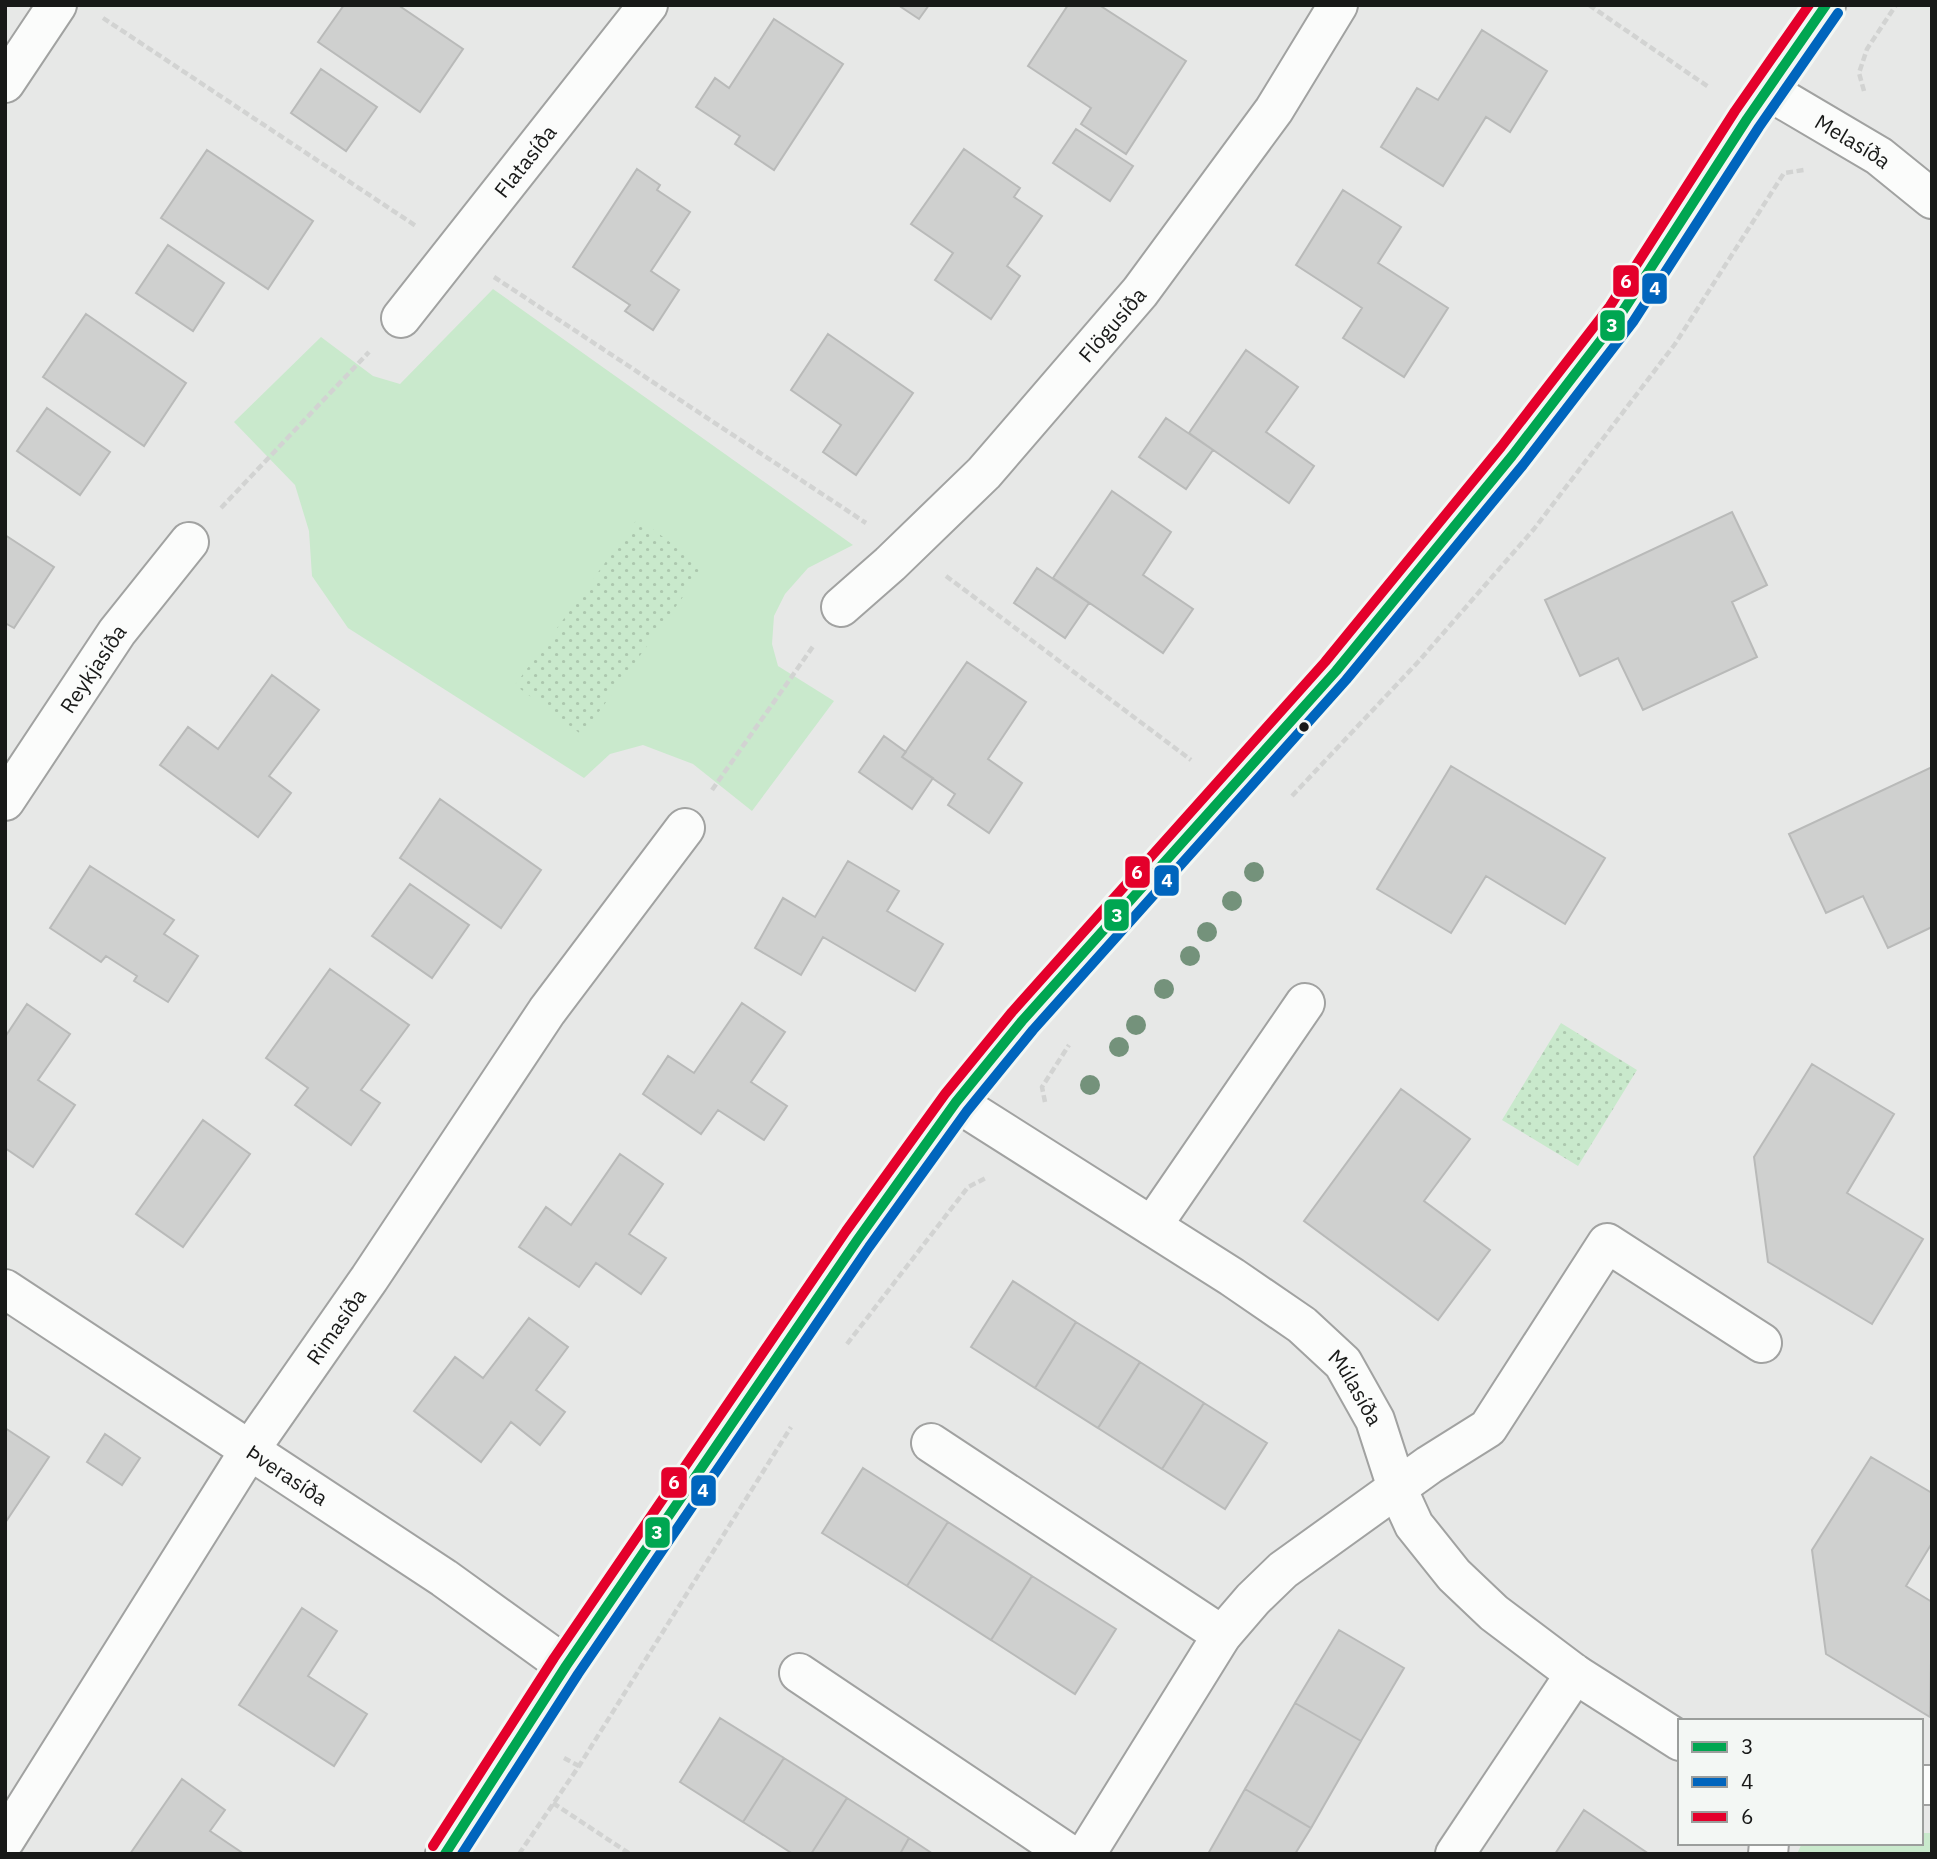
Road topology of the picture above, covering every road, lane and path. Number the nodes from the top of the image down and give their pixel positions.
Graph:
1 (57, 5) edge
2 (648, 5) edge
3 (1338, 5) edge
4 (1589, 5) edge
5 (1826, 5) edge
6 (1896, 5) edge
7 (96, 13) dead end
8 (5, 83) edge
9 (1710, 88) dead end
10 (1767, 90) junction
11 (1844, 136) junction
12 (1720, 162) junction
13 (1771, 194) junction
14 (1932, 199) edge
15 (454, 251) junction
16 (401, 318) joint
17 (188, 542) joint
18 (905, 549) junction
19 (841, 607) joint
20 (1229, 789) junction
21 (1289, 800) dead end
22 (5, 801) edge
23 (685, 828) joint
24 (1305, 1003) dead end
25 (1077, 1035) dead end
26 (957, 1102) junction
27 (1028, 1147) junction
28 (1152, 1226) junction
29 (5, 1289) edge
30 (1762, 1343) dead end
31 (846, 1346) dead end
32 (792, 1425) dead end
33 (931, 1443) dead end
34 (249, 1451) junction
35 (1397, 1488) junction
36 (1222, 1635) junction
37 (566, 1666) junction
38 (799, 1673) dead end
39 (1575, 1674) junction
40 (1678, 1740) edge
41 (553, 1803) junction
42 (5, 1840) edge
43 (445, 1854) edge
44 (519, 1854) edge
45 (630, 1854) edge
46 (1069, 1854) edge
47 (1086, 1854) edge
48 (1455, 1854) edge

1 - 8 street
2 - 15 street, Flatasíða
3 - 18 street, Flögusíða
4 - 9 path
5 - 10 street
6 - 11 path
7 - 15 path
10 - 11 street, Melasíða
10 - 12 street
11 - 13 path
11 - 14 street, Melasíða
12 - 13 path
12 - 20 street
13 - 21 path
15 - 16 street, Flatasíða
15 - 18 path
16 - 17 path
17 - 22 street, Reykjasíða
18 - 19 street, Flögusíða
18 - 20 path
19 - 23 path
20 - 26 street
23 - 34 street, Rimasíða
24 - 28 street
25 - 27 path
26 - 27 street, Múlasíða
26 - 37 street
27 - 28 street, Múlasíða
27 - 31 path
28 - 35 street, Múlasíða
29 - 34 street, Þverasíða
30 - 35 street
32 - 41 path
33 - 36 street
34 - 37 street, Þverasíða
34 - 42 street, Rimasíða
35 - 36 street
35 - 39 street, Múlasíða
36 - 47 street
37 - 43 street
38 - 46 street
39 - 40 street, Múlasíða
39 - 48 street
41 - 44 path
41 - 45 path

